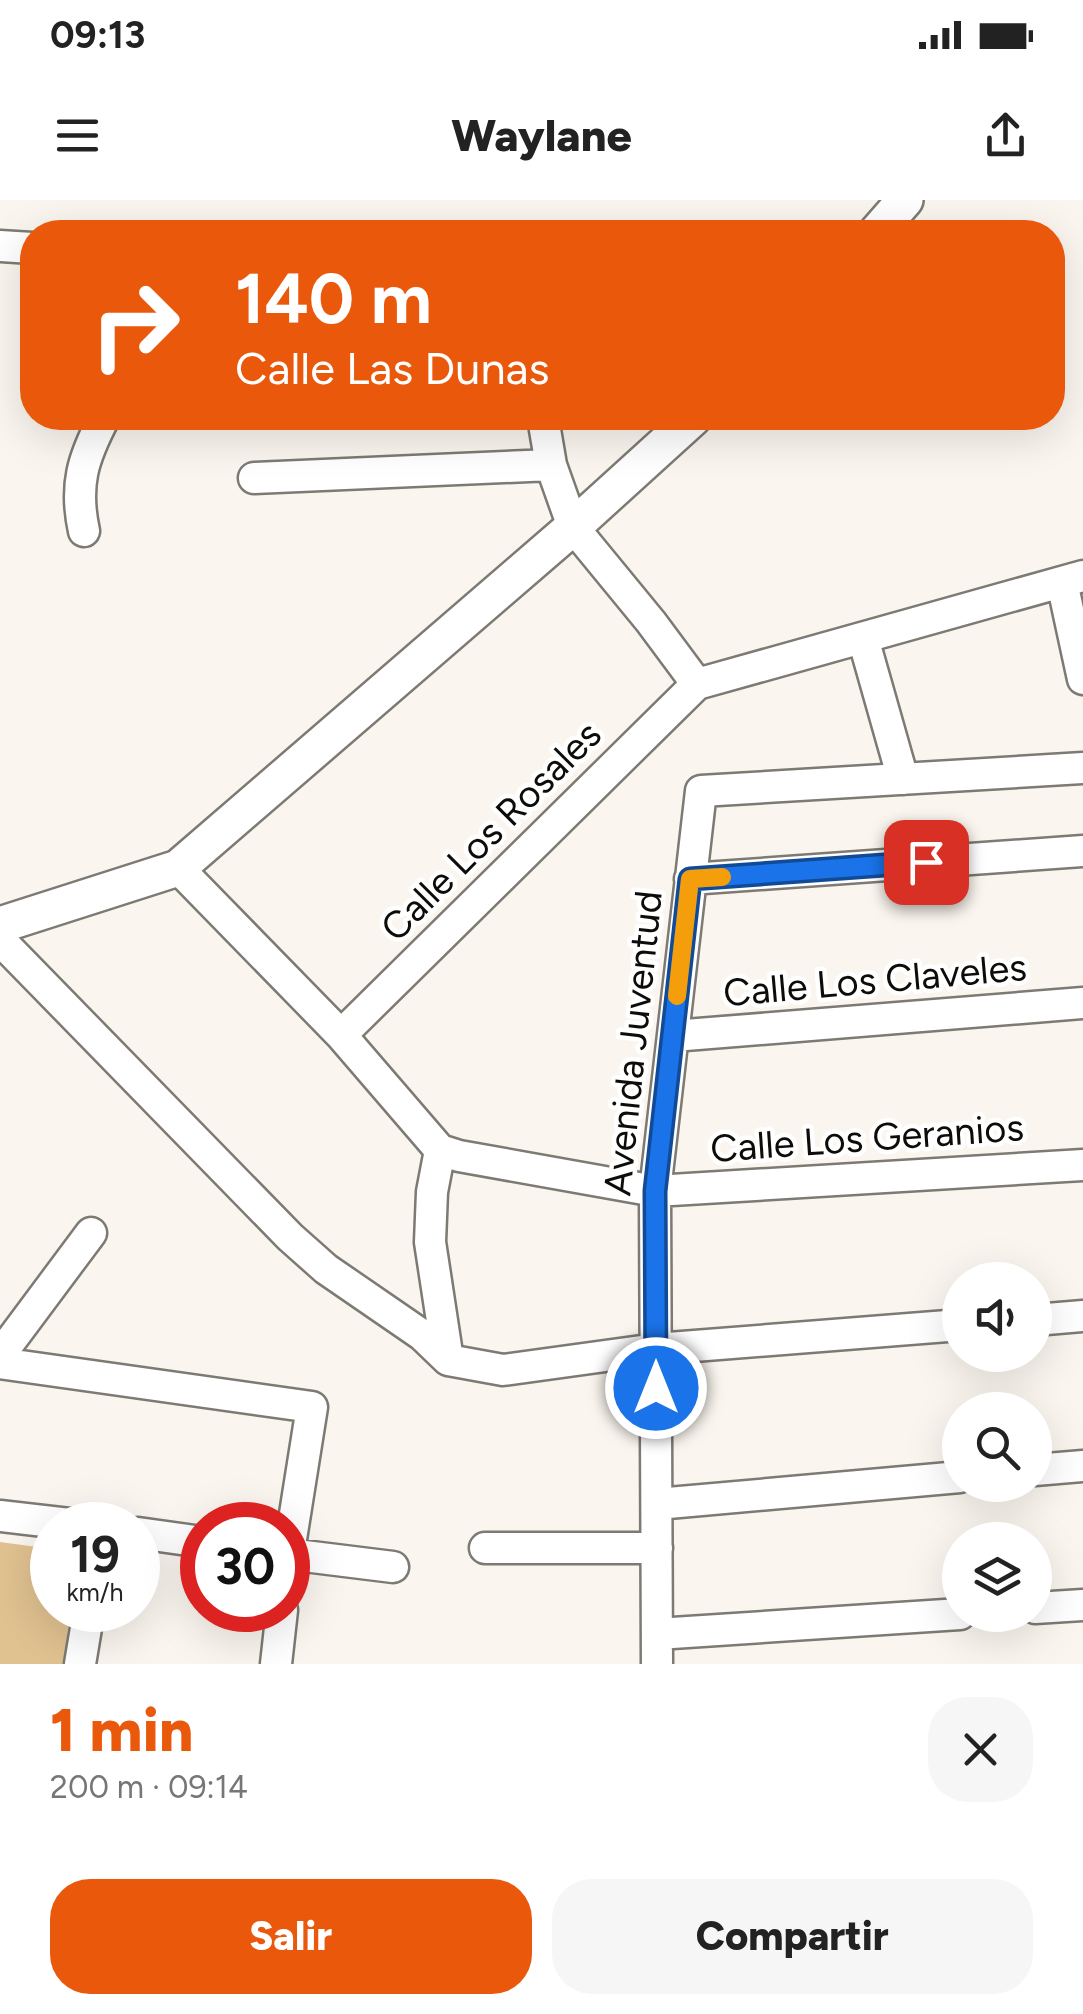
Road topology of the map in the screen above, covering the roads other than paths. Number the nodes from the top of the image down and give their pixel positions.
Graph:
1 (905, 200) edge
2 (888, 220) edge
3 (98, 430) edge
4 (544, 430) edge
5 (680, 430) edge
6 (551, 465) junction
7 (254, 478) dead end
8 (572, 527) junction
9 (84, 531) dead end
10 (1072, 579) edge
11 (864, 638) junction
12 (1083, 679) edge
13 (696, 684) junction
14 (1083, 768) edge
15 (903, 779) junction
16 (1083, 851) edge
17 (178, 868) junction
18 (690, 879) junction
19 (0, 925) edge
20 (0, 940) edge
21 (1083, 1003) edge
22 (341, 1035) junction
23 (673, 1036) junction
24 (440, 1150) junction
25 (1083, 1165) edge
26 (655, 1191) junction
27 (91, 1233) dead end
28 (1083, 1316) edge
29 (1052, 1319) edge
30 (942, 1327) edge
31 (656, 1349) junction
32 (0, 1354) edge
33 (448, 1360) junction
34 (0, 1363) edge
35 (1083, 1466) edge
36 (1052, 1469) edge
37 (942, 1479) edge
38 (297, 1502) edge
39 (657, 1504) junction
40 (0, 1516) edge
41 (30, 1519) edge
42 (485, 1548) dead end
43 (658, 1548) junction
44 (310, 1558) edge
45 (393, 1567) dead end
46 (1083, 1605) edge
47 (1052, 1607) edge
48 (942, 1616) edge
49 (85, 1632) edge
50 (280, 1632) edge
51 (657, 1649) edge
52 (80, 1664) edge
53 (276, 1664) edge

1 - 2 street
3 - 9 street
4 - 6 street
5 - 8 street
6 - 7 street
6 - 8 street
8 - 13 street
8 - 17 street
10 - 11 street
10 - 12 street
11 - 13 street
11 - 15 street
13 - 22 street, Calle Los Rosales
14 - 15 street
15 - 18 street, Avenida Juventud
16 - 18 street
17 - 19 street
17 - 22 street
18 - 23 street, Avenida Juventud
20 - 33 street
21 - 23 street, Calle Los Claveles
22 - 24 street
23 - 26 street, Avenida Juventud
24 - 26 street, Calle Los Geranios
24 - 33 street
25 - 26 street, Calle Los Geranios
26 - 31 street, Avenida Juventud
27 - 32 street
28 - 29 street
30 - 31 street
31 - 33 street
31 - 39 street, Avenida Juventud
34 - 38 street
35 - 36 street
37 - 39 street
39 - 43 street, Avenida Juventud
40 - 41 street
42 - 43 street
43 - 51 street, Avenida Juventud
44 - 45 street
46 - 47 street
48 - 51 street
49 - 52 street
50 - 53 street

